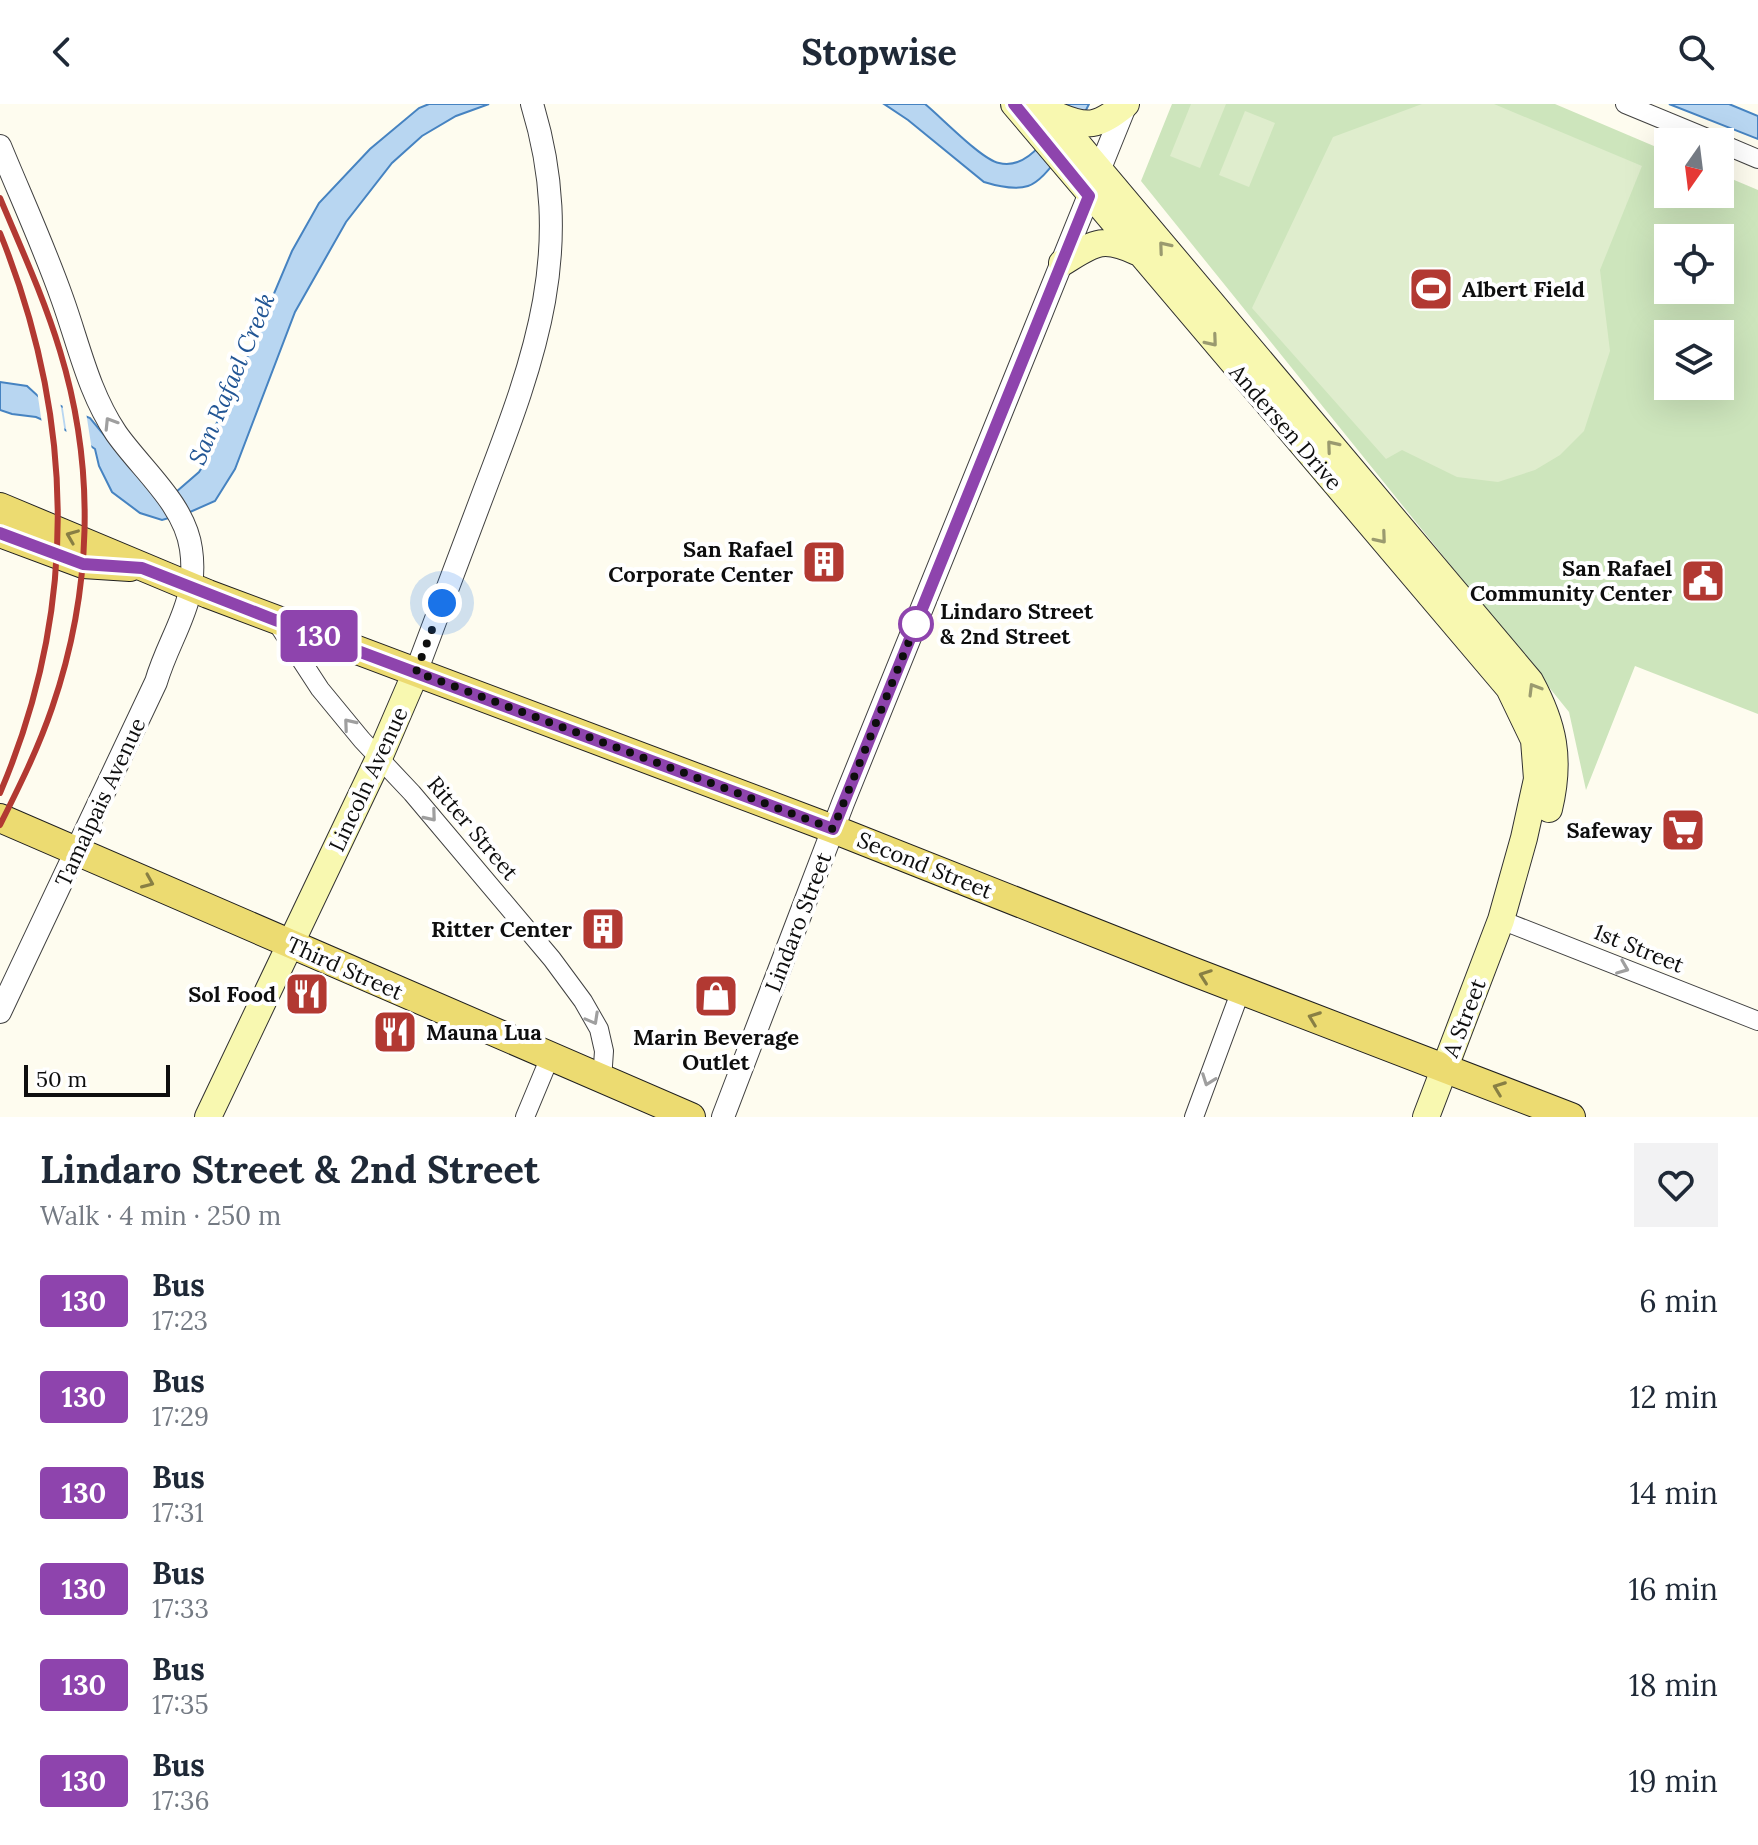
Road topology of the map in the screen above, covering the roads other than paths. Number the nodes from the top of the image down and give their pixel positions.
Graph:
1 (1014, 104) edge
2 (1126, 104) edge
3 (1625, 104) edge
4 (532, 106) edge
5 (1047, 108) edge
6 (1682, 128) edge
7 (1075, 145) junction
8 (0, 146) edge
9 (1734, 149) edge
10 (1758, 159) edge
11 (1100, 171) junction
12 (1089, 196) junction
13 (1137, 252) junction
14 (1062, 263) junction
15 (0, 507) edge
16 (0, 533) edge
17 (142, 568) junction
18 (192, 588) junction
19 (275, 620) junction
20 (416, 672) junction
21 (379, 758) junction
22 (1546, 762) junction
23 (0, 818) edge
24 (833, 829) junction
25 (77, 851) junction
26 (1501, 920) junction
27 (290, 943) junction
28 (1241, 990) junction
29 (0, 1012) edge
30 (1758, 1021) edge
31 (550, 1057) junction
32 (1445, 1067) junction
33 (602, 1080) junction
34 (208, 1117) edge
35 (525, 1117) edge
36 (691, 1117) edge
37 (723, 1117) edge
38 (1194, 1117) edge
39 (1426, 1117) edge
40 (1571, 1117) edge

1 - 7 main road, Andersen Drive
2 - 7 main road
2 - 11 street, Lindaro Street
3 - 6 street
4 - 20 street, Lincoln Avenue
5 - 7 main road, Andersen Drive
7 - 11 main road, Andersen Drive
7 - 12 main road, Andersen Drive
18 -> 8 street
9 - 10 street
11 - 12 street, Lindaro Street
22 -> 11 main road, Andersen Drive
12 - 13 main road, Andersen Drive
12 - 14 street, Lindaro Street
13 - 14 main road
13 -> 22 main road, Andersen Drive
14 - 24 street, Lindaro Street
17 -> 15 main road, Second Street
16 - 17 main road, Second Street
17 - 18 main road, Second Street
18 - 19 main road, Second Street
18 - 25 street, Tamalpais Avenue
19 - 20 main road, Second Street
21 -> 19 street, Ritter Street
20 - 21 main road, Lincoln Avenue
20 - 24 main road, Second Street
21 - 27 main road, Lincoln Avenue
21 -> 33 street, Ritter Street
22 - 26 main road, A Street
23 - 25 main road, Third Street
28 -> 24 main road, Second Street
24 - 37 street, Lindaro Street
25 -> 27 main road, Third Street
25 - 29 street, Tamalpais Avenue
26 -> 30 street, 1st Street
26 - 32 main road, A Street
27 - 31 main road, Third Street
27 - 34 main road, Lincoln Avenue
32 -> 28 main road, Second Street
28 -> 38 street
31 - 33 main road, Third Street
31 - 35 street
32 - 39 main road, A Street
40 -> 32 main road, Second Street
33 - 36 main road, Third Street

